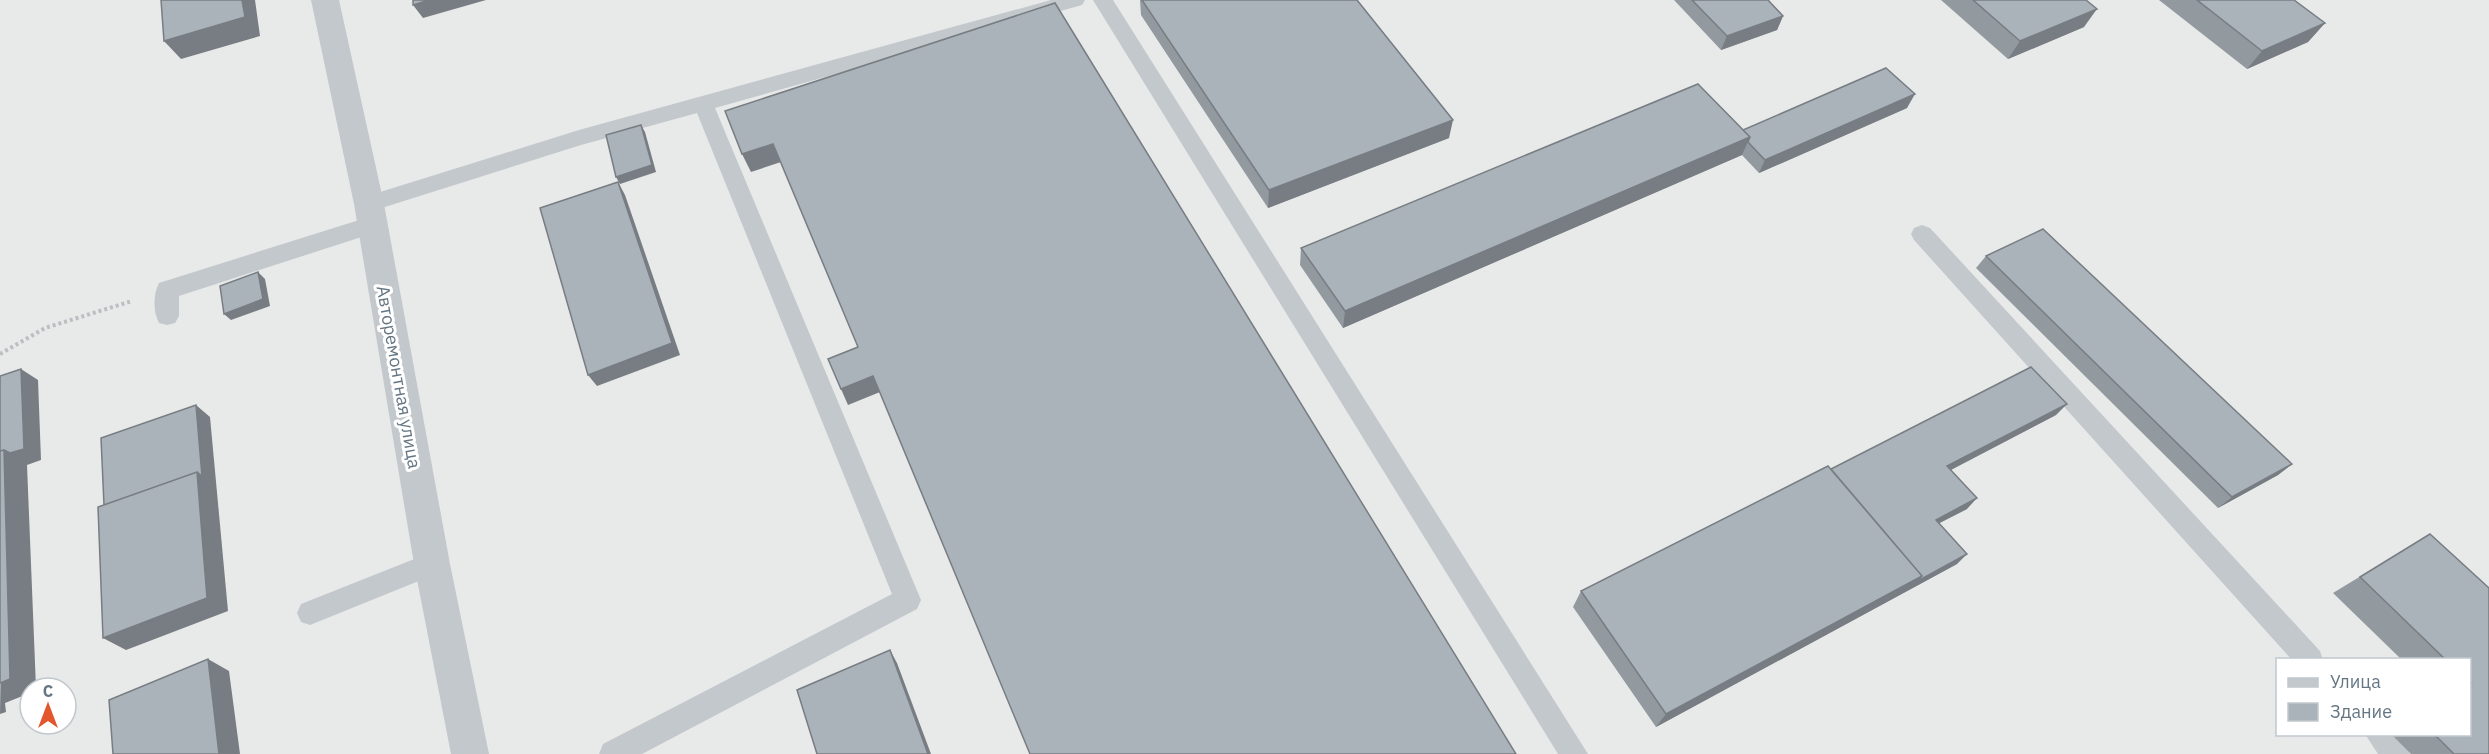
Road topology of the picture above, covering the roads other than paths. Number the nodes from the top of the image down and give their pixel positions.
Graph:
1 (325, 0) edge
2 (1075, 0) edge
3 (1103, 0) edge
4 (703, 103) junction
5 (371, 214) junction
6 (1922, 234) dead end
7 (167, 316) dead end
8 (432, 564) junction
9 (310, 613) dead end
10 (2308, 658) edge
11 (2380, 736) edge
12 (470, 754) edge
13 (613, 754) edge
14 (1574, 754) edge
15 (2396, 754) edge

1 - 5 street, Авторемонтная улица
2 - 4 lane
3 - 14 lane
4 - 5 lane
4 - 13 lane
5 - 7 lane
5 - 8 street, Авторемонтная улица
6 - 10 lane
8 - 9 lane
8 - 12 street, Авторемонтная улица
11 - 15 lane

